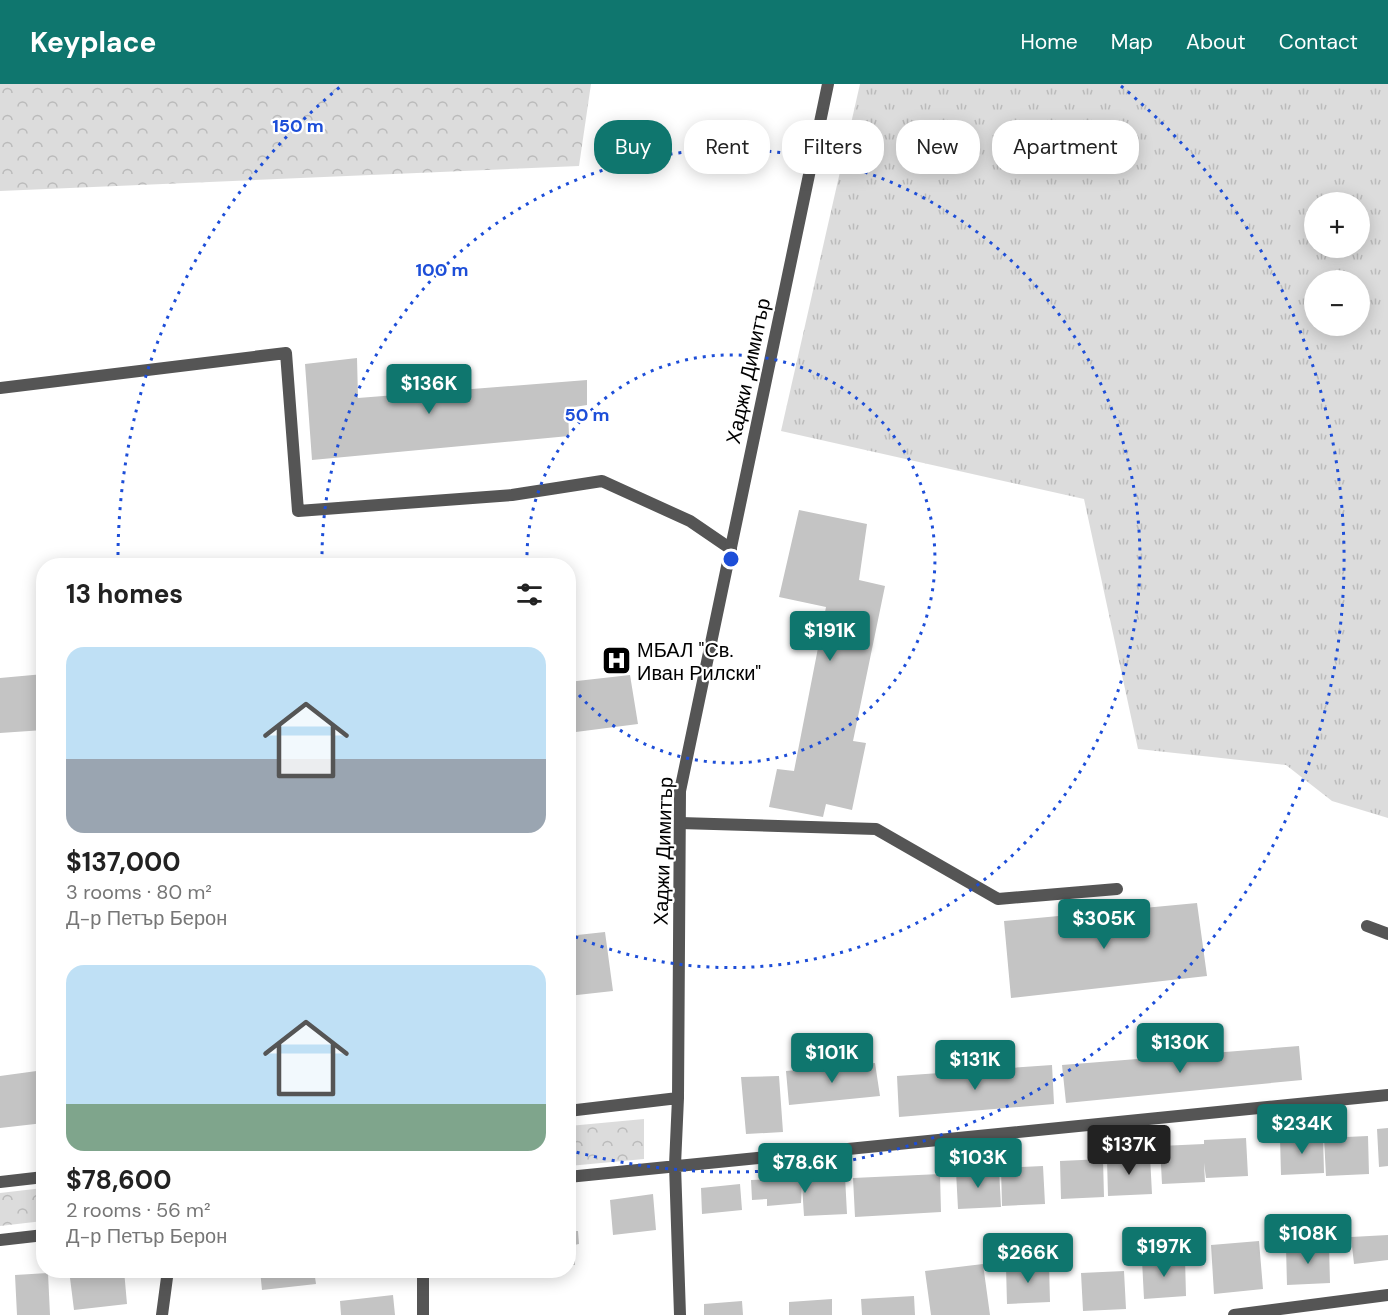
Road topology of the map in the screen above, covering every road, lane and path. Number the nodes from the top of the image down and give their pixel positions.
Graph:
1 (828, 84) edge
2 (0, 388) edge
3 (731, 549) junction
4 (680, 823) junction
5 (1117, 889) dead end
6 (1366, 926) dead end
7 (1388, 934) edge
8 (1388, 1095) edge
9 (678, 1098) junction
10 (576, 1110) edge
11 (675, 1165) junction
12 (576, 1176) edge
13 (36, 1178) edge
14 (0, 1182) edge
15 (36, 1236) edge
16 (0, 1240) edge
17 (167, 1278) edge
18 (423, 1278) edge
19 (1388, 1295) edge
20 (162, 1315) edge
21 (423, 1315) edge
22 (680, 1315) edge
23 (1234, 1315) edge

1 - 3 street, Хаджи Димитър
2 - 3 street
3 - 4 street, Хаджи Димитър
4 - 5 street
4 - 9 street, Хаджи Димитър
6 - 7 street
8 - 11 street
9 - 10 street
9 - 11 street, Хаджи Димитър
11 - 12 street
11 - 22 street, Хаджи Димитър
13 - 14 street
15 - 16 street
17 - 20 street
18 - 21 street
19 - 23 street

